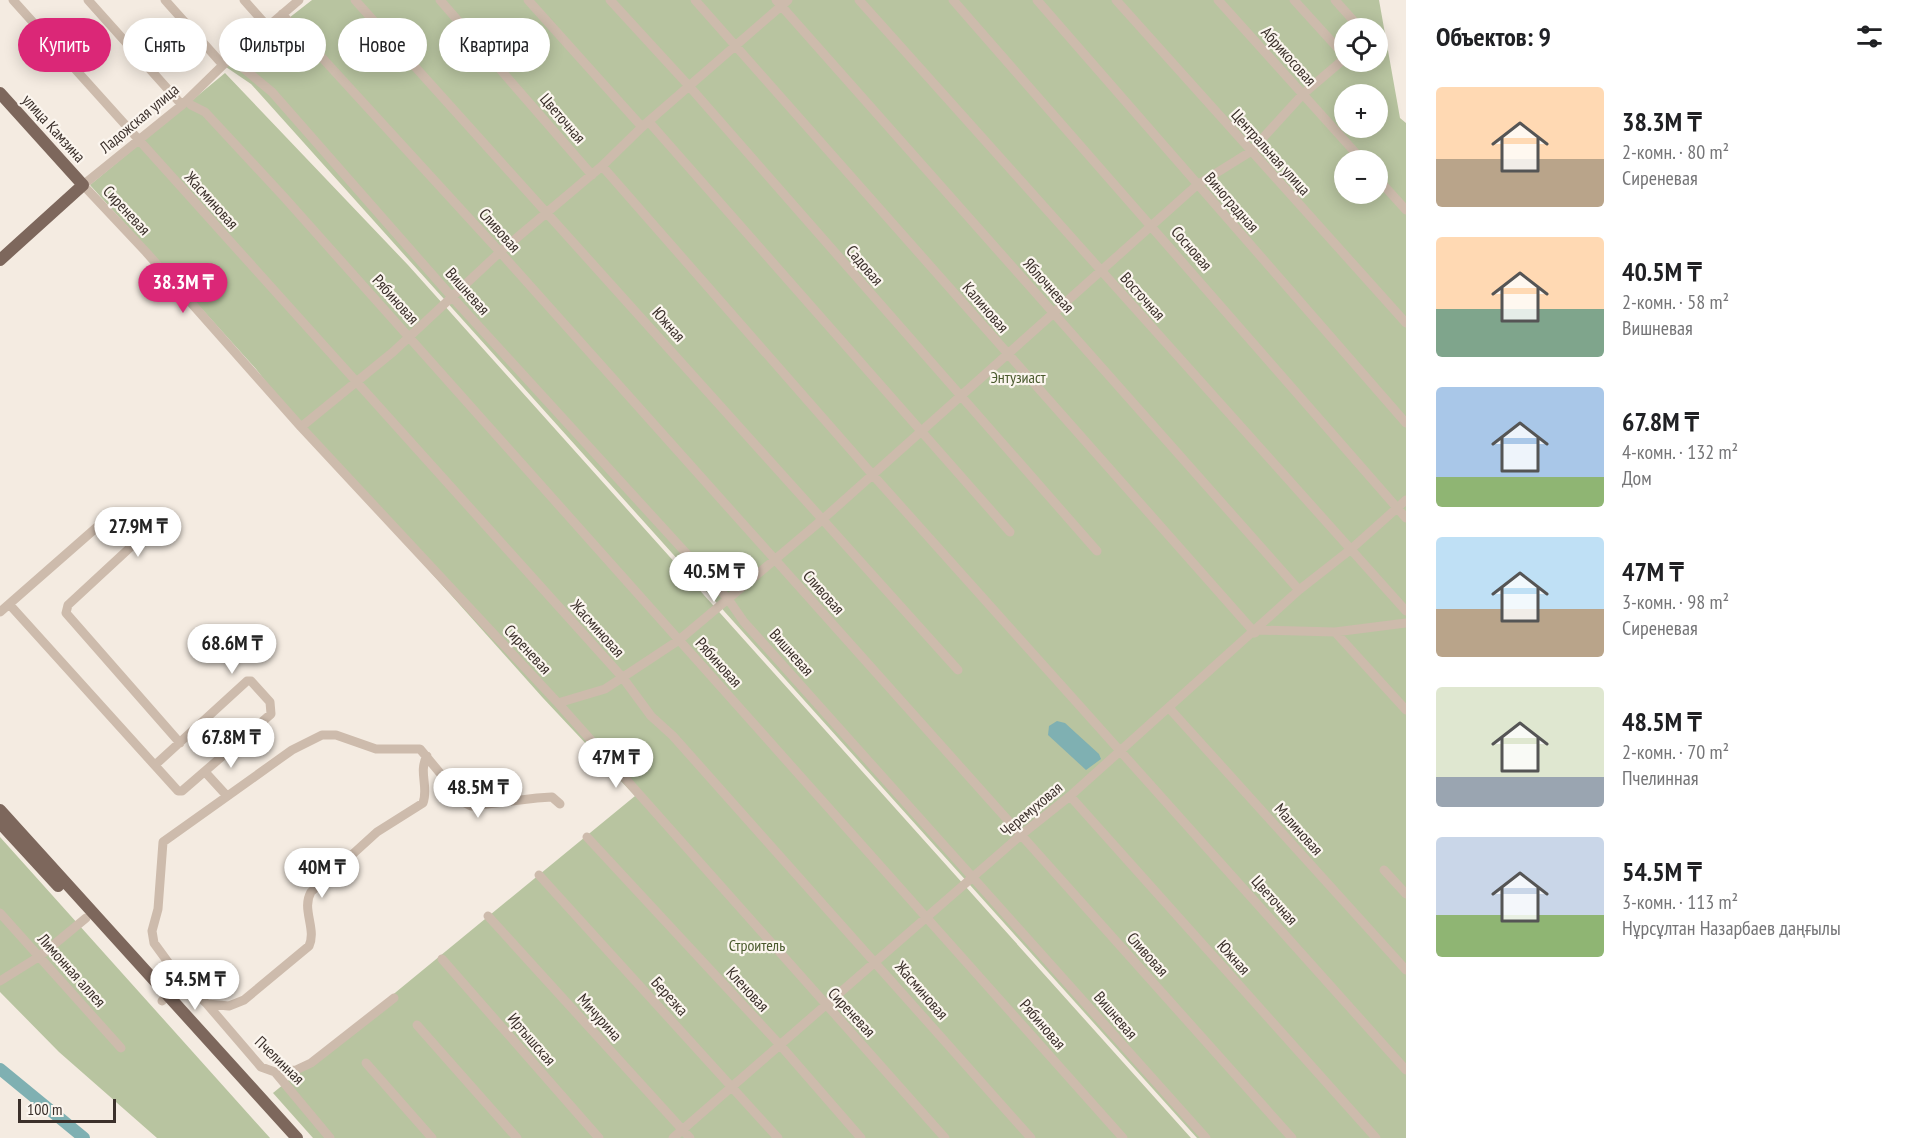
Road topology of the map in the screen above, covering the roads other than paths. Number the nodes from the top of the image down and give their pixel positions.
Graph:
1 (13, 0) edge
2 (88, 0) edge
3 (165, 0) edge
4 (244, 0) edge
5 (298, 0) edge
6 (355, 0) edge
7 (440, 0) edge
8 (528, 0) edge
9 (610, 0) edge
10 (695, 0) edge
11 (858, 0) edge
12 (953, 0) edge
13 (1037, 0) edge
14 (1116, 0) edge
15 (1218, 0) edge
16 (1294, 0) edge
17 (1335, 0) edge
18 (782, 2) edge
19 (282, 14) junction
20 (260, 18) edge
21 (278, 18) edge
22 (1351, 18) edge
23 (736, 44) junction
24 (1334, 46) edge
25 (219, 61) edge
26 (1334, 66) edge
27 (219, 69) edge
28 (248, 72) edge
29 (689, 86) junction
30 (0, 93) edge
31 (1303, 94) junction
32 (187, 105) junction
33 (645, 124) junction
34 (138, 141) junction
35 (1353, 150) edge
36 (1250, 152) junction
37 (602, 166) junction
38 (592, 175) junction
39 (1197, 185) junction
40 (83, 186) junction
41 (1388, 190) edge
42 (1406, 210) edge
43 (547, 211) junction
44 (1152, 225) junction
45 (500, 252) junction
46 (0, 260) edge
47 (1101, 272) junction
48 (452, 297) junction
49 (1053, 312) junction
50 (1406, 323) edge
51 (410, 337) junction
52 (1008, 355) junction
53 (355, 381) junction
54 (960, 396) junction
55 (1406, 423) edge
56 (301, 427) junction
57 (920, 432) junction
58 (872, 474) junction
59 (1406, 500) edge
60 (1397, 508) junction
61 (1406, 518) edge
62 (823, 519) junction
63 (1010, 532) dead end
64 (1350, 550) junction
65 (1097, 551) dead end
66 (775, 560) junction
67 (1299, 590) junction
68 (728, 599) junction
69 (9, 604) junction
70 (1406, 610) edge
71 (0, 612) edge
72 (1406, 623) edge
73 (1256, 632) junction
74 (1335, 632) junction
75 (679, 639) junction
76 (958, 670) dead end
77 (622, 678) junction
78 (558, 703) junction
79 (1169, 708) junction
80 (1406, 710) edge
81 (180, 743) junction
82 (1121, 750) junction
83 (427, 756) junction
84 (155, 765) junction
85 (206, 773) junction
86 (227, 796) junction
87 (1070, 796) junction
88 (560, 804) dead end
89 (0, 810) edge
90 (0, 823) edge
91 (1021, 835) junction
92 (587, 837) dead end
93 (1384, 870) dead end
94 (538, 875) dead end
95 (974, 877) junction
96 (1406, 894) edge
97 (0, 913) edge
98 (488, 916) dead end
99 (928, 916) junction
100 (86, 918) junction
101 (40, 956) junction
102 (442, 959) dead end
103 (877, 962) junction
104 (1406, 970) edge
105 (181, 980) junction
106 (0, 981) edge
107 (165, 998) junction
108 (394, 998) dead end
109 (207, 1004) junction
110 (825, 1005) junction
111 (417, 1025) dead end
112 (781, 1046) junction
113 (121, 1048) dead end
114 (366, 1063) dead end
115 (1406, 1070) edge
116 (275, 1072) junction
117 (733, 1087) junction
118 (682, 1130) junction
119 (287, 1138) edge
120 (297, 1138) edge
121 (330, 1138) edge
122 (432, 1138) edge
123 (517, 1138) edge
124 (599, 1138) edge
125 (673, 1138) edge
126 (690, 1138) edge
127 (778, 1138) edge
128 (861, 1138) edge
129 (945, 1138) edge
130 (1031, 1138) edge
131 (1123, 1138) edge
132 (1206, 1138) edge
133 (1292, 1138) edge
134 (1376, 1138) edge

1 - 34 street, Жасминовая
2 - 32 street, Рябиновая
3 - 25 street
4 - 20 street
5 - 19 street, Ладожская улица
6 - 43 street, Южная
7 - 38 street, Цветочная
8 - 33 street
9 - 29 street, Садовая
10 - 23 street, Калиновая
11 - 47 street, Восточная
12 - 44 street, Сосновая
13 - 39 street, Виноградная
14 - 36 street, Центральная улица
15 - 31 street, Абрикосовая
16 - 24 street
17 - 22 street
18 - 23 street
18 - 49 street, Яблочневая
19 - 21 street, Ладожская улица
19 - 45 street, Сливовая
23 - 29 street
23 - 52 street, Калиновая
26 - 31 street
27 - 32 street, Ладожская улица
28 - 48 street, Вишневая
29 - 33 street
29 - 54 street, Садовая
30 - 40 main road, улица Камзина
31 - 35 street, Абрикосовая
31 - 36 street
32 - 34 street, Ладожская улица
32 - 51 street, Рябиновая
33 - 37 street
33 - 57 street
34 - 40 street, Ладожская улица
34 - 53 street, Жасминовая
36 - 39 street
36 - 50 street, Центральная улица
37 - 38 street
37 - 58 street, Цветочная
38 - 43 street
39 - 44 street
39 - 55 street, Виноградная
40 - 46 main road, Ладожская улица
40 - 56 street, Сиреневая
41 - 42 street
43 - 45 street
43 - 62 street, Южная
44 - 47 street
44 - 60 street, Сосновая
45 - 48 street
45 - 66 street, Сливовая
47 - 49 street
47 - 64 street, Восточная
48 - 51 street
48 - 68 street, Вишневая
49 - 52 street
49 - 67 street, Яблочневая
51 - 53 street
51 - 75 street, Рябиновая
52 - 54 street
52 - 73 street, Калиновая
53 - 56 street
53 - 77 street, Жасминовая
54 - 57 street
54 - 65 street, Садовая
56 - 78 street, Сиреневая
57 - 58 street
57 - 63 street
58 - 62 street
58 - 82 street, Цветочная
59 - 60 street, Черемуховая
60 - 61 street, Сосновая
60 - 64 street, Черемуховая
62 - 66 street
62 - 76 street, Южная
64 - 67 street, Черемуховая
64 - 70 street, Восточная
66 - 68 street
66 - 91 street, Сливовая
67 - 73 street, Черемуховая
68 - 75 street
68 - 95 street, Вишневая
69 - 71 street
69 - 81 street
69 - 84 street
72 - 74 street
73 - 74 street
73 - 79 street, Черемуховая
74 - 80 street
75 - 77 street
75 - 99 street, Рябиновая
77 - 78 street
77 - 103 street, Жасминовая
78 - 110 street, Сиреневая
79 - 82 street, Черемуховая
79 - 104 street, Малиновая
81 - 84 street
81 - 85 street
82 - 87 street, Черемуховая
82 - 115 street, Цветочная
83 - 86 street
83 - 88 street
83 - 109 street
84 - 85 street
85 - 86 street
86 - 105 street, Пчелинная
87 - 91 street, Черемуховая
87 - 134 street, Южная
89 - 107 main road
90 - 100 main road
91 - 95 street, Черемуховая
91 - 133 street, Сливовая
92 - 112 street, Кленовая
93 - 96 street
94 - 117 street, Березка
95 - 99 street, Черемуховая
95 - 132 street, Вишневая
97 - 101 street, Лимонная аллея
98 - 118 street, Мичурина
99 - 103 street, Черемуховая
99 - 131 street, Рябиновая
100 - 101 street
100 - 107 main road
101 - 106 street
101 - 113 street, Лимонная аллея
102 - 124 street, Иртышская
103 - 110 street, Черемуховая
103 - 130 street, Жасминовая
105 - 107 street
105 - 109 street, Пчелинная
107 - 119 main road
107 - 120 main road
108 - 116 street
109 - 116 street, Пчелинная
110 - 112 street, Черемуховая
110 - 129 street, Сиреневая
111 - 123 street
112 - 117 street, Черемуховая
112 - 128 street, Кленовая
114 - 122 street
116 - 121 street, Пчелинная
117 - 118 street, Черемуховая
117 - 127 street, Березка
118 - 125 street, Черемуховая
118 - 126 street, Мичурина

